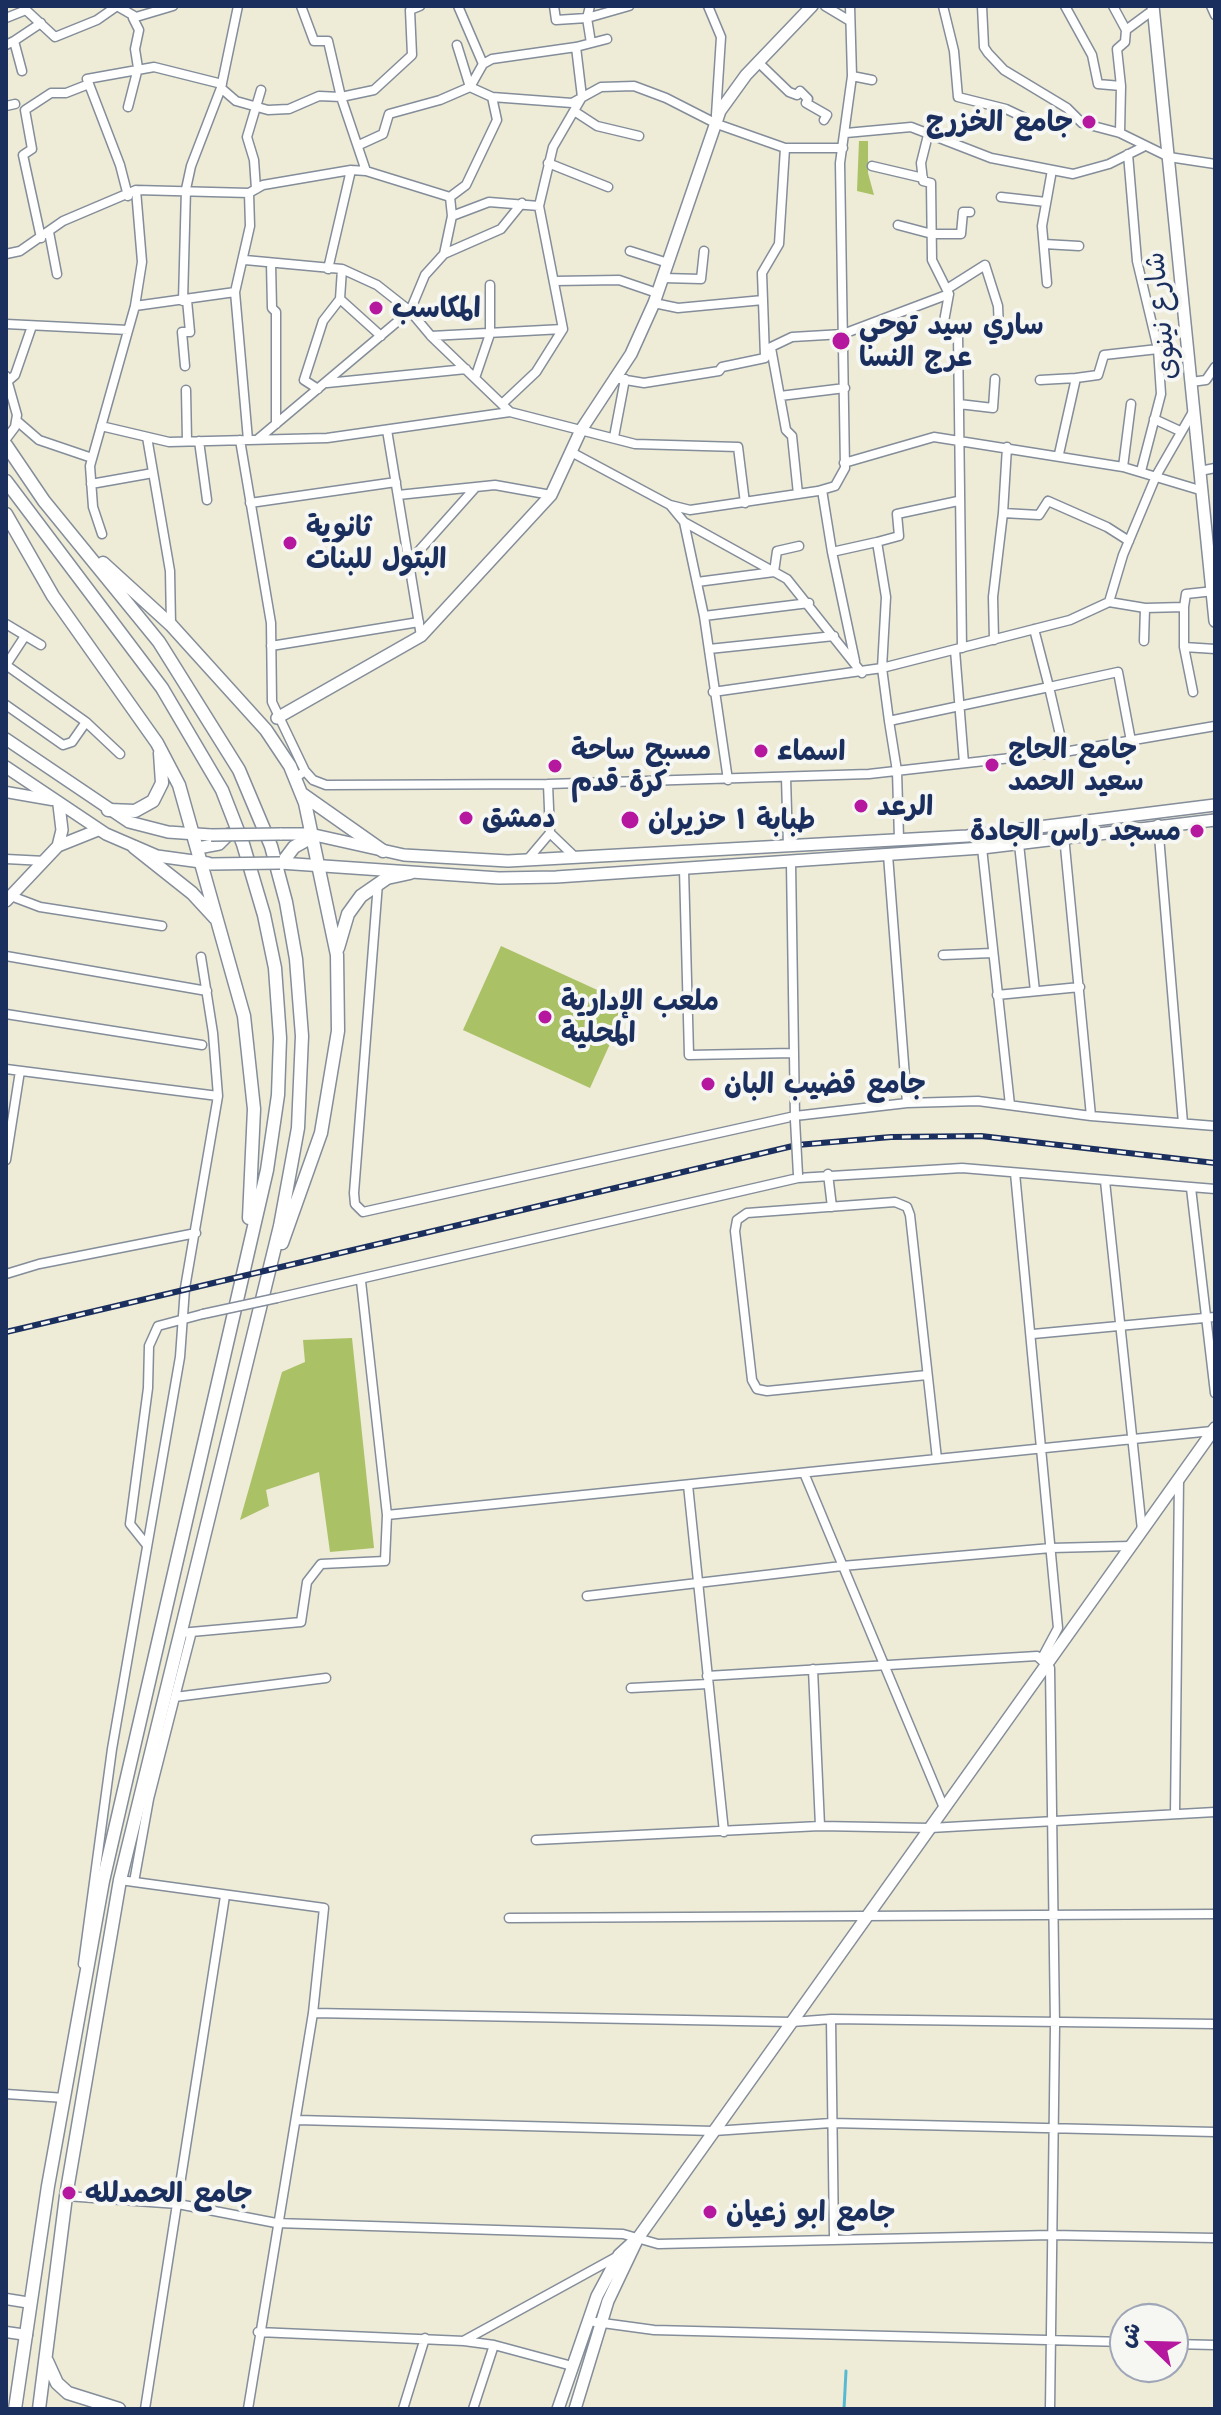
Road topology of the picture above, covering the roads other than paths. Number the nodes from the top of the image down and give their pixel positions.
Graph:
1 (173, 6) edge
2 (238, 6) edge
3 (301, 6) edge
4 (420, 6) edge
5 (458, 6) edge
6 (554, 6) edge
7 (590, 6) edge
8 (629, 6) edge
9 (708, 6) edge
10 (812, 6) edge
11 (825, 6) edge
12 (850, 6) edge
13 (943, 6) edge
14 (982, 6) edge
15 (1065, 6) edge
16 (1113, 6) edge
17 (1211, 6) edge
18 (25, 8) edge
19 (1150, 10) edge
20 (1215, 15) edge
21 (136, 17) junction
22 (6, 18) edge
23 (587, 18) junction
24 (850, 21) junction
25 (41, 23) junction
26 (1126, 30) junction
27 (607, 39) dead end
28 (10, 43) edge
29 (591, 43) junction
30 (457, 45) dead end
31 (576, 47) junction
32 (758, 62) junction
33 (483, 64) junction
34 (138, 68) junction
35 (22, 71) dead end
36 (852, 76) junction
37 (872, 80) dead end
38 (89, 84) junction
39 (222, 86) junction
40 (1121, 86) junction
41 (470, 87) junction
42 (261, 90) dead end
43 (341, 97) junction
44 (492, 97) junction
45 (582, 97) junction
46 (128, 107) dead end
47 (258, 109) junction
48 (574, 111) junction
49 (1025, 118) dead end
50 (824, 120) dead end
51 (717, 124) junction
52 (929, 131) junction
53 (846, 133) junction
54 (1120, 133) junction
55 (639, 136) dead end
56 (359, 145) junction
57 (1143, 147) junction
58 (785, 148) junction
59 (843, 148) junction
60 (1128, 154) junction
61 (1169, 157) junction
62 (548, 163) junction
63 (1215, 164) edge
64 (872, 166) dead end
65 (351, 170) junction
66 (1052, 170) junction
67 (366, 171) junction
68 (923, 178) junction
69 (608, 187) dead end
70 (186, 189) junction
71 (136, 190) junction
72 (252, 191) junction
73 (128, 196) junction
74 (450, 197) junction
75 (1001, 197) dead end
76 (1046, 202) junction
77 (522, 203) junction
78 (539, 206) junction
79 (970, 212) dead end
80 (452, 216) junction
81 (898, 225) dead end
82 (932, 234) junction
83 (45, 235) junction
84 (1044, 244) junction
85 (1079, 246) dead end
86 (630, 251) dead end
87 (704, 251) dead end
88 (6, 254) edge
89 (444, 254) junction
90 (245, 260) junction
91 (271, 263) junction
92 (668, 263) junction
93 (328, 269) junction
94 (342, 269) junction
95 (57, 274) dead end
96 (663, 278) junction
97 (554, 281) junction
98 (1047, 283) dead end
99 (490, 285) dead end
100 (235, 292) junction
101 (948, 292) junction
102 (656, 298) junction
103 (340, 299) junction
104 (185, 300) junction
105 (763, 300) junction
106 (135, 306) junction
107 (410, 311) junction
108 (6, 324) edge
109 (32, 326) junction
110 (999, 328) dead end
111 (563, 329) junction
112 (128, 330) junction
113 (490, 334) junction
114 (843, 334) junction
115 (381, 336) junction
116 (431, 336) junction
117 (771, 347) junction
118 (1158, 349) junction
119 (765, 358) junction
120 (185, 366) dead end
121 (1215, 367) edge
122 (466, 369) junction
123 (475, 378) junction
124 (620, 378) junction
125 (1076, 378) junction
126 (7, 379) edge
127 (995, 379) dead end
128 (1040, 380) dead end
129 (1206, 380) junction
130 (1191, 382) junction
131 (321, 386) junction
132 (1215, 387) edge
133 (845, 388) junction
134 (186, 390) dead end
135 (780, 396) junction
136 (502, 404) junction
137 (959, 404) junction
138 (1131, 404) dead end
139 (1194, 410) junction
140 (510, 412) junction
141 (1154, 419) junction
142 (17, 421) junction
143 (276, 424) junction
144 (101, 426) junction
145 (387, 430) junction
146 (581, 430) junction
147 (1180, 431) junction
148 (147, 437) junction
149 (614, 437) junction
150 (249, 440) junction
151 (959, 440) junction
152 (187, 441) junction
153 (199, 441) junction
154 (6, 442) edge
155 (1007, 447) junction
156 (573, 453) junction
157 (1059, 454) junction
158 (92, 458) junction
159 (844, 463) junction
160 (1123, 467) junction
161 (1215, 468) edge
162 (1141, 471) junction
163 (1200, 471) junction
164 (153, 473) junction
165 (1156, 476) junction
166 (6, 481) edge
167 (396, 482) junction
168 (91, 484) junction
169 (476, 487) junction
170 (822, 490) junction
171 (1203, 491) junction
172 (798, 494) junction
173 (398, 495) junction
174 (551, 495) junction
175 (207, 500) dead end
176 (958, 501) junction
177 (250, 503) junction
178 (745, 503) junction
179 (670, 505) junction
180 (1003, 513) junction
181 (6, 514) edge
182 (1210, 518) edge
183 (684, 522) junction
184 (102, 534) dead end
185 (1129, 541) junction
186 (79, 542) junction
187 (877, 542) junction
188 (799, 546) dead end
189 (832, 552) junction
190 (409, 562) junction
191 (774, 572) junction
192 (697, 582) junction
193 (1214, 591) edge
194 (1109, 602) junction
195 (809, 603) junction
196 (1184, 607) junction
197 (1145, 608) junction
198 (704, 616) junction
199 (1215, 621) edge
200 (419, 622) junction
201 (6, 624) edge
202 (171, 625) junction
203 (1034, 629) junction
204 (25, 636) junction
205 (421, 636) junction
206 (834, 636) junction
207 (994, 640) junction
208 (1144, 641) dead end
209 (41, 645) dead end
210 (271, 646) junction
211 (1184, 647) junction
212 (709, 649) junction
213 (958, 649) junction
214 (1215, 649) edge
215 (856, 663) junction
216 (6, 665) edge
217 (882, 668) junction
218 (862, 673) junction
219 (1049, 687) junction
220 (713, 692) junction
221 (1193, 692) dead end
222 (6, 705) edge
223 (959, 706) junction
224 (277, 718) junction
225 (889, 721) junction
226 (86, 722) junction
227 (1215, 726) edge
228 (6, 739) edge
229 (1131, 741) junction
230 (159, 746) junction
231 (1064, 752) junction
232 (120, 754) dead end
233 (964, 763) junction
234 (6, 767) edge
235 (897, 771) junction
236 (300, 774) junction
237 (786, 777) junction
238 (728, 780) junction
239 (548, 784) junction
240 (6, 792) edge
241 (302, 794) junction
242 (56, 802) junction
243 (1215, 805) edge
244 (108, 810) junction
245 (1215, 820) edge
246 (1158, 824) junction
247 (98, 830) junction
248 (550, 833) junction
249 (195, 834) junction
250 (310, 836) junction
251 (1064, 836) junction
252 (899, 839) junction
253 (213, 840) junction
254 (1019, 844) junction
255 (58, 846) junction
256 (788, 846) junction
257 (134, 847) junction
258 (198, 848) junction
259 (982, 848) junction
260 (383, 851) junction
261 (888, 855) junction
262 (6, 859) edge
263 (578, 859) junction
264 (45, 861) junction
265 (525, 861) junction
266 (206, 863) junction
267 (281, 863) junction
268 (791, 863) junction
269 (320, 866) junction
270 (684, 869) junction
271 (410, 873) junction
272 (579, 875) junction
273 (378, 883) junction
274 (9, 898) edge
275 (162, 926) dead end
276 (221, 926) junction
277 (992, 953) junction
278 (337, 955) junction
279 (943, 955) dead end
280 (6, 956) edge
281 (201, 957) dead end
282 (1080, 987) junction
283 (207, 991) junction
284 (1035, 991) junction
285 (997, 995) junction
286 (6, 1014) edge
287 (202, 1045) dead end
288 (793, 1053) junction
289 (6, 1069) edge
290 (20, 1071) junction
291 (218, 1096) junction
292 (907, 1103) junction
293 (1010, 1105) junction
294 (1091, 1116) junction
295 (795, 1118) junction
296 (1183, 1123) junction
297 (1215, 1126) edge
298 (7, 1136) edge
299 (6, 1160) edge
300 (1015, 1173) junction
301 (828, 1174) junction
302 (798, 1177) junction
303 (1105, 1181) junction
304 (1191, 1188) junction
305 (1215, 1189) edge
306 (832, 1207) junction
307 (196, 1233) junction
308 (244, 1264) junction
309 (6, 1274) edge
310 (361, 1281) junction
311 (264, 1291) junction
312 (1210, 1318) edge
313 (182, 1319) junction
314 (1118, 1326) junction
315 (1033, 1334) junction
316 (927, 1375) junction
317 (1215, 1393) edge
318 (1214, 1430) edge
319 (1131, 1438) junction
320 (1043, 1448) junction
321 (937, 1459) junction
322 (804, 1473) junction
323 (1179, 1478) junction
324 (688, 1485) junction
325 (387, 1515) junction
326 (1142, 1530) junction
327 (146, 1544) junction
328 (1131, 1546) junction
329 (1051, 1548) junction
330 (842, 1566) junction
331 (700, 1581) junction
332 (587, 1596) dead end
333 (186, 1634) junction
334 (1045, 1660) junction
335 (882, 1665) junction
336 (813, 1669) junction
337 (326, 1678) dead end
338 (708, 1680) junction
339 (631, 1688) dead end
340 (175, 1697) junction
341 (944, 1808) junction
342 (1215, 1812) edge
343 (1175, 1814) junction
344 (1050, 1820) junction
345 (820, 1826) junction
346 (930, 1828) junction
347 (724, 1832) junction
348 (536, 1840) dead end
349 (127, 1881) junction
350 (225, 1896) junction
351 (1052, 1912) junction
352 (1215, 1914) edge
353 (868, 1915) junction
354 (509, 1918) dead end
355 (84, 2000) junction
356 (313, 2013) junction
357 (831, 2019) junction
358 (792, 2022) junction
359 (1215, 2024) edge
360 (1055, 2025) junction
361 (6, 2094) edge
362 (65, 2098) junction
363 (297, 2120) junction
364 (831, 2123) junction
365 (1052, 2127) junction
366 (714, 2131) junction
367 (1215, 2132) edge
368 (66, 2196) junction
369 (178, 2204) junction
370 (276, 2223) junction
371 (1051, 2235) junction
372 (834, 2237) junction
373 (638, 2238) junction
374 (1215, 2238) edge
375 (619, 2255) junction
376 (6, 2299) edge
377 (31, 2303) junction
378 (588, 2321) junction
379 (601, 2324) junction
380 (6, 2332) edge
381 (258, 2332) junction
382 (27, 2335) junction
383 (425, 2338) junction
384 (1050, 2340) junction
385 (464, 2341) junction
386 (1109, 2342) edge
387 (1189, 2344) edge
388 (494, 2345) junction
389 (1215, 2345) edge
390 (46, 2356) junction
391 (572, 2366) junction
392 (15, 2409) edge
393 (39, 2409) edge
394 (119, 2409) edge
395 (145, 2409) edge
396 (248, 2409) edge
397 (403, 2409) edge
398 (473, 2409) edge
399 (558, 2409) edge
400 (575, 2409) edge
401 (1050, 2409) edge

1 - 21 street
2 - 39 street
3 - 43 street
4 - 43 street
5 - 33 street
6 - 23 street
7 - 23 street
8 - 23 street
9 - 51 street
10 - 32 main road
11 - 24 street
12 - 24 street
13 - 49 street
14 - 54 street
15 - 40 street
16 - 26 street
17 - 20 street
18 - 22 street
18 - 25 street
19 - 26 street
19 - 61 main road, شارع نينوى
21 - 25 street
21 - 34 street
23 - 29 street
24 - 36 street
25 - 28 street
26 - 40 street
27 - 29 street
28 - 35 street
29 - 31 street
30 - 41 street
31 - 33 street
31 - 45 street
32 - 50 street
32 - 51 main road
33 - 41 street
34 - 38 street
34 - 39 street
34 - 46 street
36 - 37 street
36 - 53 street
38 - 73 street
38 - 83 street
39 - 47 street
39 - 70 street
40 - 54 street
41 - 44 street
41 - 56 street
42 - 47 street
43 - 47 street
43 - 56 street
44 - 45 street
44 - 74 street
45 - 48 street
45 - 51 street
47 - 72 street
48 - 55 street
48 - 62 street
51 - 58 street
51 - 92 main road
52 - 53 street
52 - 66 street
52 - 68 street
53 - 59 street
54 - 57 street
56 - 67 street
57 - 60 street
57 - 61 street
58 - 59 street
58 - 105 street
59 - 114 street
60 - 66 street
60 - 118 street
61 - 63 street
61 - 130 main road, شارع نينوى
62 - 69 street
62 - 78 street
64 - 68 street
65 - 67 street
65 - 72 street
65 - 93 street
66 - 76 street
67 - 74 street
68 - 82 street
70 - 71 street
70 - 72 street
70 - 104 street
71 - 73 street
71 - 106 street
72 - 90 street
73 - 83 street
74 - 80 street
75 - 76 street
76 - 84 street
77 - 78 street
77 - 80 street
77 - 89 street
78 - 97 street
79 - 82 street
80 - 89 street
81 - 82 street
82 - 101 street
83 - 88 street
83 - 95 street
84 - 85 street
84 - 98 street
86 - 92 street
87 - 96 street
89 - 107 street
90 - 91 street
90 - 100 street
91 - 93 street
91 - 143 street
92 - 96 main road
93 - 94 street
94 - 103 street
94 - 107 street
96 - 102 main road
97 - 102 street
97 - 111 street
99 - 113 street
100 - 104 street
100 - 150 street
101 - 110 street
101 - 114 street
101 - 137 street
102 - 105 street
102 - 124 main road
103 - 115 street
103 - 131 street
104 - 106 street
104 - 120 street
105 - 119 street
106 - 112 street
107 - 115 street
107 - 116 street
108 - 109 street
109 - 112 street
109 - 126 street
111 - 113 street
111 - 136 street
112 - 144 street
113 - 116 street
113 - 123 street
114 - 117 street
114 - 133 street
115 - 131 street
116 - 122 street
117 - 119 street
117 - 135 street
118 - 125 street
118 - 141 street
119 - 124 street
121 - 129 street
122 - 123 street
122 - 131 street
123 - 136 street
124 - 146 main road
124 - 149 street
125 - 128 street
125 - 157 street
126 - 142 street
127 - 137 street
129 - 130 street
129 - 132 street
130 - 139 main road, شارع نينوى
131 - 143 street
133 - 135 street
133 - 159 street
134 - 152 street
135 - 172 street
136 - 140 street
137 - 151 street
138 - 160 street
139 - 147 street
139 - 163 main road, شارع نينوى
140 - 145 street
140 - 146 street
141 - 147 street
141 - 162 street
142 - 154 street
142 - 158 street
143 - 150 street
144 - 148 street
144 - 158 street
145 - 150 street
145 - 167 street
146 - 149 street
146 - 156 main road
147 - 165 street
148 - 152 street
148 - 164 street
149 - 178 street
150 - 153 street
150 - 177 street
151 - 155 street
151 - 159 street
151 - 176 street
152 - 153 street
153 - 175 street
154 - 186 main road
155 - 157 street
155 - 180 street
156 - 174 main road
156 - 179 street
157 - 160 street
158 - 168 street
159 - 170 street
160 - 162 street
161 - 163 street
162 - 165 street
163 - 171 main road, شارع نينوى
164 - 168 street
164 - 202 street
165 - 171 street
165 - 185 street
166 - 308 main road
167 - 173 street
167 - 177 street
168 - 184 street
169 - 173 street
169 - 174 street
169 - 190 street
170 - 172 street
170 - 189 street
171 - 182 main road, شارع نينوى
172 - 178 street
173 - 190 street
174 - 205 main road
176 - 187 street
176 - 213 street
177 - 210 street
178 - 179 street
179 - 183 street
180 - 185 street
180 - 207 street
181 - 230 main road
182 - 193 main road, شارع نينوى
183 - 191 street
183 - 192 street
185 - 194 street
186 - 202 main road
186 - 311 main road
187 - 189 street
187 - 217 street
188 - 191 street
189 - 215 street
190 - 200 street
191 - 192 street
191 - 195 street
192 - 198 street
193 - 196 street
193 - 199 main road, شارع نينوى
194 - 197 street
194 - 203 street
195 - 198 street
195 - 206 street
196 - 197 street
196 - 211 street
197 - 208 street
198 - 212 street
200 - 205 street
200 - 210 street
201 - 204 street
202 - 236 main road
203 - 207 street
203 - 219 street
204 - 209 street
204 - 216 street
205 - 224 main road
206 - 212 street
206 - 215 street
207 - 213 street
210 - 224 street
211 - 214 street
211 - 221 street
212 - 220 street
213 - 217 street
213 - 223 street
215 - 218 street
216 - 226 street
217 - 218 street
217 - 225 street
218 - 220 street
219 - 223 street
219 - 229 street
219 - 231 street
220 - 238 street
222 - 226 street
223 - 225 street
223 - 233 street
224 - 236 street
225 - 235 street
226 - 232 street
227 - 229 street
228 - 244 main road
229 - 231 street
230 - 244 main road
230 - 249 main road
231 - 233 street
233 - 235 street
234 - 242 main road
235 - 237 street
235 - 252 street
236 - 239 street
236 - 241 main road
237 - 238 street
237 - 256 street
238 - 239 street
239 - 248 street
240 - 242 street
241 - 250 main road
241 - 260 main road
242 - 247 main road
242 - 255 main road
243 - 252 main road
244 - 249 main road
245 - 246 main road
246 - 251 main road
246 - 296 street
247 - 255 main road
247 - 257 main road
248 - 263 street
248 - 265 street
249 - 253 main road
249 - 258 main road
250 - 253 main road, bridge
250 - 260 main road
250 - 267 main road
250 - 269 main road
251 - 254 main road
251 - 282 street
252 - 256 main road
253 - 258 main road
254 - 259 main road
254 - 284 street
255 - 264 main road
256 - 263 main road
257 - 266 main road
257 - 276 main road
258 - 266 main road
259 - 261 main road
259 - 277 street
260 - 265 main road
261 - 268 main road
261 - 292 street
262 - 264 street
263 - 265 main road
263 - 272 main road
264 - 274 main road
266 - 267 main road, bridge
266 - 276 main road
267 - 269 main road
268 - 270 main road
268 - 288 street
269 - 271 main road
269 - 278 main road
270 - 272 main road
270 - 288 street
271 - 272 main road
271 - 273 main road
273 - 278 main road
273 - 295 street
274 - 275 street
276 - 308 main road
277 - 279 street
277 - 285 street
278 - 311 main road
280 - 283 street
281 - 283 street
282 - 284 street
282 - 294 street
283 - 291 street
284 - 285 street
285 - 293 street
286 - 287 street
288 - 295 street
289 - 290 street
290 - 291 street
290 - 298 street
291 - 307 street
292 - 293 street
292 - 295 street
293 - 294 street
294 - 296 street
295 - 302 street, bridge
296 - 297 street
298 - 299 street
300 - 301 street
300 - 303 street
300 - 315 street
301 - 302 street
301 - 306 street
302 - 310 street
303 - 304 street
303 - 314 street
304 - 305 street
304 - 312 street
306 - 316 street
306 - 316 street
307 - 309 street
307 - 313 street
308 - 355 main road
310 - 313 street, bridge
310 - 325 street
311 - 333 main road
312 - 314 street
312 - 317 street
313 - 327 street
313 - 327 street
314 - 315 street
314 - 319 street
315 - 320 street
316 - 321 street
318 - 319 street
318 - 323 main road
319 - 320 street
319 - 326 street
320 - 321 street
320 - 329 street
321 - 322 street
322 - 324 street
322 - 330 street
323 - 326 main road
323 - 343 street
324 - 325 street
324 - 331 street
325 - 333 street
326 - 328 main road
327 - 355 street
328 - 329 street
328 - 334 main road
329 - 330 street
329 - 334 street
330 - 331 street
330 - 335 street
331 - 332 street
331 - 338 street
333 - 340 street
333 - 349 main road
334 - 335 street
334 - 341 main road
334 - 344 street
335 - 336 street
335 - 341 street
336 - 338 street
336 - 345 street
337 - 340 street
338 - 339 street
338 - 347 street
340 - 349 street
341 - 346 main road
342 - 343 street
343 - 344 street
344 - 346 street
344 - 351 street
345 - 346 street
345 - 347 street
346 - 353 main road
347 - 348 street
349 - 350 street
349 - 368 main road
350 - 356 street
350 - 369 street
351 - 352 street
351 - 353 street
351 - 360 street
353 - 354 street
353 - 358 main road
355 - 362 main road
356 - 358 street
356 - 363 street
357 - 358 street
357 - 360 street
357 - 364 street
358 - 366 main road
359 - 360 street
360 - 365 street
361 - 362 street
362 - 377 main road
363 - 366 street
363 - 370 street
364 - 365 street
364 - 366 street
364 - 372 street
365 - 367 street
365 - 371 street
366 - 373 main road
368 - 369 street
368 - 390 main road
369 - 370 street
369 - 395 street
370 - 373 street
370 - 381 street
371 - 372 street
371 - 374 street
371 - 384 street
372 - 373 street
373 - 375 main road
373 - 379 main road
375 - 378 main road
375 - 385 street
376 - 377 street
377 - 382 main road
378 - 379 street
378 - 391 main road
379 - 384 street
379 - 400 main road
380 - 382 street
381 - 383 street
381 - 396 street
382 - 392 main road
383 - 385 street
383 - 397 street
384 - 386 street
384 - 401 street
385 - 388 street
387 - 389 street
388 - 391 street
388 - 398 street
390 - 393 main road
390 - 394 main road
391 - 399 main road

